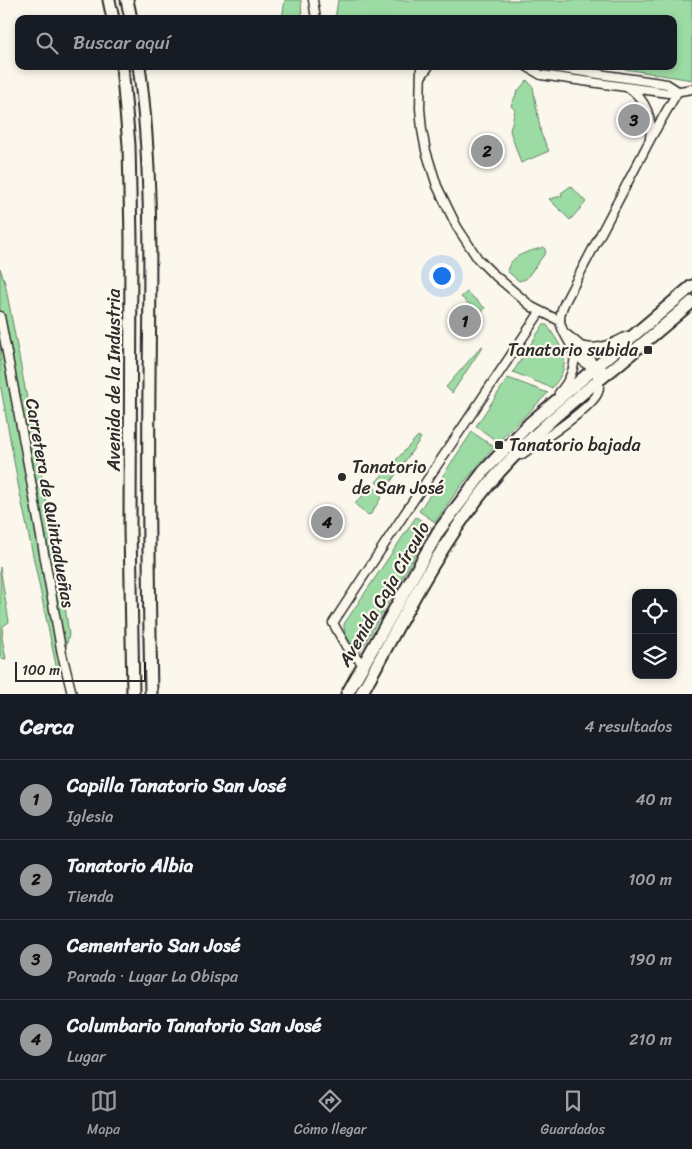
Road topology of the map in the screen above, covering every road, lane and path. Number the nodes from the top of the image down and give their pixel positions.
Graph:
1 (108, 0) edge
2 (127, 0) edge
3 (313, 0) edge
4 (112, 15) edge
5 (130, 15) edge
6 (315, 15) edge
7 (122, 70) edge
8 (139, 70) edge
9 (421, 70) edge
10 (426, 70) edge
11 (533, 70) edge
12 (571, 70) edge
13 (420, 78) junction
14 (629, 88) junction
15 (692, 89) edge
16 (678, 91) junction
17 (649, 142) junction
18 (692, 286) edge
19 (692, 302) edge
20 (540, 312) junction
21 (0, 316) edge
22 (560, 321) junction
23 (638, 331) junction
24 (565, 333) junction
25 (581, 346) junction
26 (574, 352) junction
27 (595, 368) junction
28 (608, 372) junction
29 (598, 380) junction
30 (530, 423) junction
31 (364, 665) junction
32 (72, 694) edge
33 (133, 694) edge
34 (153, 694) edge
35 (347, 694) edge
36 (361, 694) edge

1 - 4 main road
2 - 5 main road
3 - 6 street
7 - 33 main road, Avenida de la Industria
8 - 34 main road, Avenida de la Industria
9 - 13 street
10 - 13 street
11 - 14 street
12 - 16 street
13 - 20 street
14 - 16 street
14 - 17 street
15 - 16 street
16 - 17 street
17 - 22 street
18 - 23 main road, Avenida Caja Círculo
19 - 28 main road, Avenida Caja Círculo
20 - 22 street
20 - 31 street
21 - 32 street, Carretera de Quintadueñas
22 - 24 street
23 - 25 street
23 - 27 main road, Avenida Caja Círculo
24 - 25 street
24 - 26 street
25 - 27 street
26 - 27 street
26 - 30 street
27 - 28 street
27 - 29 street
27 - 30 main road, Avenida Caja Círculo
28 - 29 main road, Avenida Caja Círculo
29 - 36 main road, Avenida Caja Círculo
30 - 31 main road, Avenida Caja Círculo
31 - 35 main road, Avenida Caja Círculo

